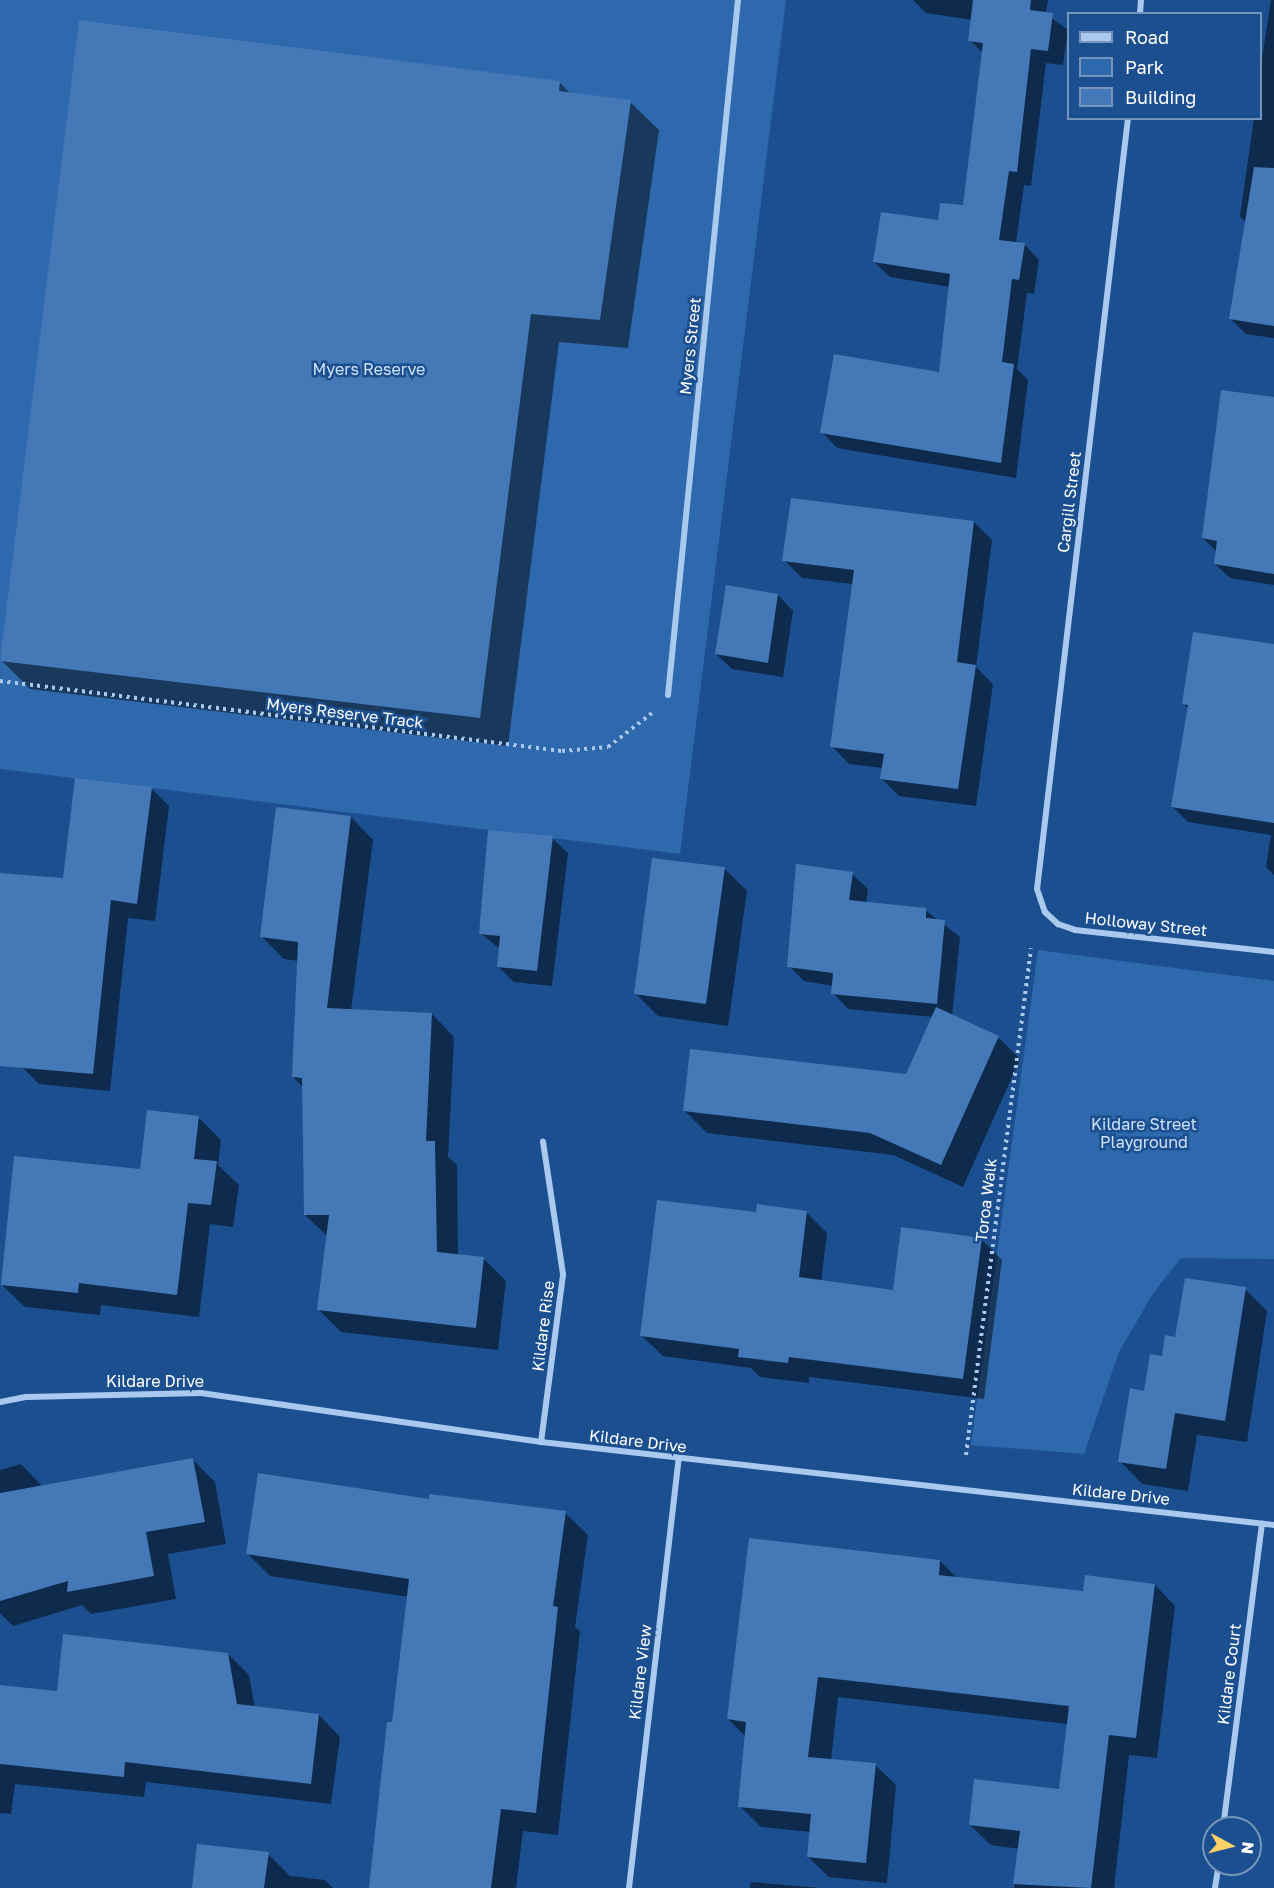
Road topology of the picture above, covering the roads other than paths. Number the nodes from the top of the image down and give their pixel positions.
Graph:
1 (738, 0) edge
2 (1128, 120) edge
3 (668, 695) road end
4 (1037, 889) joint
5 (1274, 952) edge
6 (543, 1142) dead end
7 (0, 1402) edge
8 (541, 1442) junction
9 (679, 1459) junction
10 (1262, 1523) junction
11 (1274, 1525) edge
12 (1225, 1816) edge
13 (629, 1888) edge

1 - 3 street, Myers Street
2 - 4 street, Cargill Street
4 - 5 street, Holloway Street
6 - 8 street, Kildare Rise
7 - 8 street, Kildare Drive
8 - 9 street, Kildare Drive
9 - 10 street, Kildare Drive
9 - 13 street, Kildare View
10 - 11 street, Kildare Drive
10 - 12 street, Kildare Court

